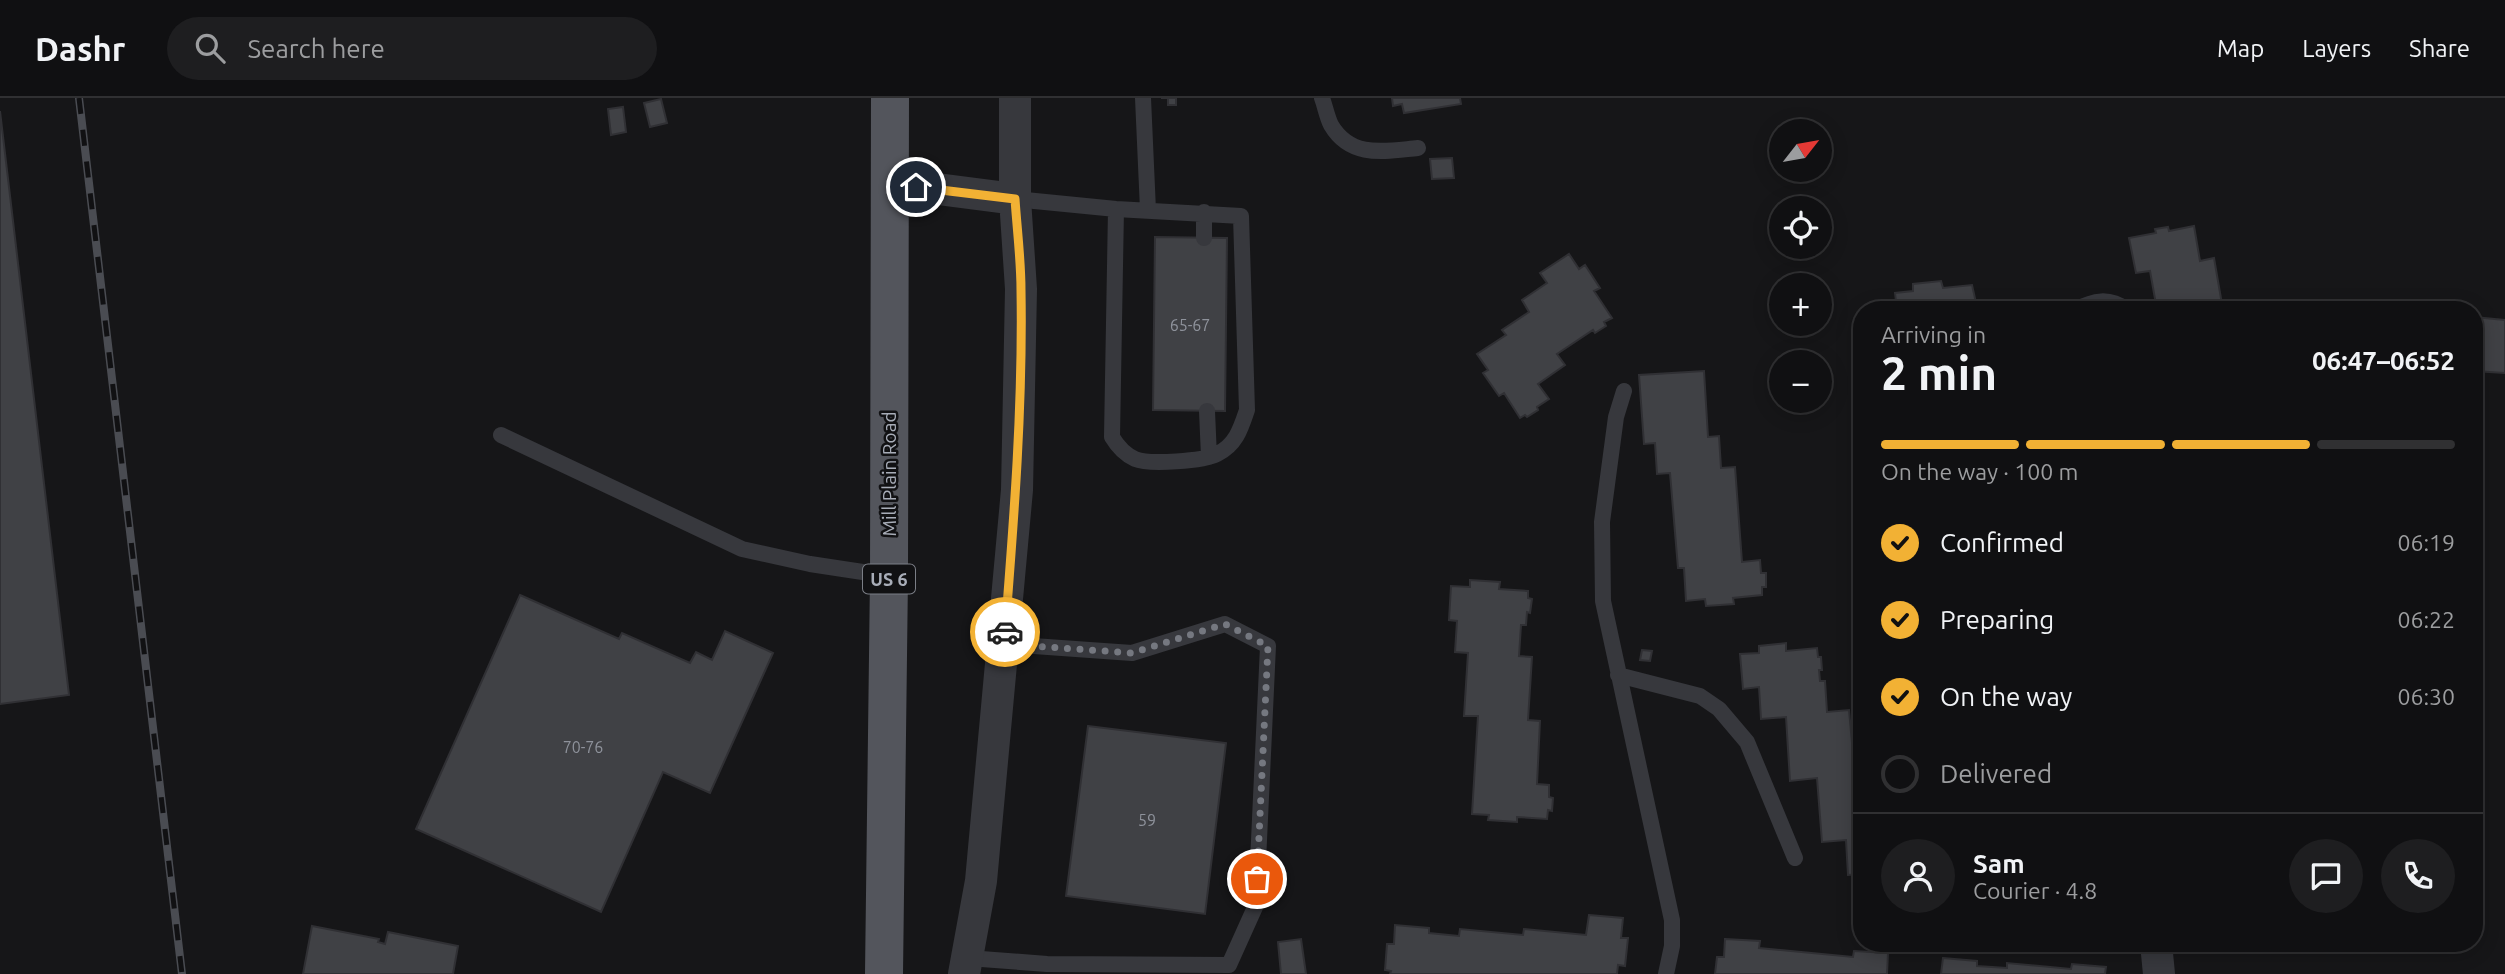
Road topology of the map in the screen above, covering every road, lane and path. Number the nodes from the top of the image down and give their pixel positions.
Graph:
1 (890, 98) edge
2 (1015, 98) edge
3 (1143, 98) edge
4 (1322, 98) edge
5 (1418, 148) dead end
6 (891, 183) junction
7 (1015, 199) junction
8 (1116, 209) junction
9 (1148, 210) junction
10 (1204, 212) junction
11 (1204, 238) dead end
12 (1624, 391) dead end
13 (1207, 411) dead end
14 (501, 435) dead end
15 (1209, 457) junction
16 (889, 576) junction
17 (1004, 644) junction
18 (1618, 675) junction
19 (1795, 858) dead end
20 (2156, 952) edge
21 (966, 966) edge
22 (884, 974) edge
23 (1666, 974) edge
24 (2159, 974) edge

1 - 6 main road, Mill Plain Road / US 6
2 - 7 street
3 - 9 lane
4 - 5 lane
6 - 7 street
6 - 16 main road, Mill Plain Road / US 6
7 - 8 lane
7 - 17 street
8 - 9 lane
8 - 15 lane
9 - 10 lane
10 - 11 lane
10 - 15 lane
12 - 18 lane
13 - 15 lane
14 - 16 lane
16 - 22 main road, Mill Plain Road / US 6
17 - 21 street
17 - 21 lane
18 - 19 lane
18 - 23 lane
20 - 24 street

